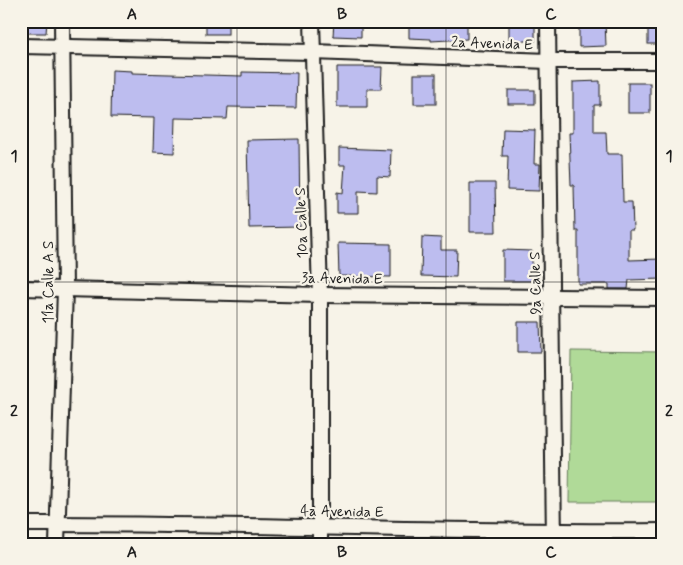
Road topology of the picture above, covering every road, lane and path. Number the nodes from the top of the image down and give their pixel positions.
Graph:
1 (62, 21) edge
2 (312, 21) edge
3 (548, 21) edge
4 (61, 45) junction
5 (21, 46) edge
6 (313, 52) junction
7 (549, 61) junction
8 (662, 61) edge
9 (21, 288) edge
10 (65, 289) junction
11 (320, 295) junction
12 (551, 297) junction
13 (662, 298) edge
14 (21, 524) edge
15 (57, 524) junction
16 (320, 527) junction
17 (662, 531) edge
18 (554, 538) edge
19 (57, 544) edge
20 (320, 544) edge

1 - 4 street, 11a Calle A S
2 - 6 street, 10a Calle S
3 - 7 street, 9a Calle S
4 - 5 street, 2a Avenida E
4 - 6 street, 2a Avenida E
4 - 10 street, 11a Calle A S
6 - 7 street, 2a Avenida E
6 - 11 street, 10a Calle S
7 - 8 street, 2a Avenida E
7 - 12 street, 9a Calle S
9 - 10 street, 3a Avenida E
10 - 11 street, 3a Avenida E
10 - 15 street, 11a Calle A S
11 - 12 street, 3a Avenida E
11 - 16 street, 10a Calle S
12 - 13 street, 3a Avenida E
12 - 18 street, 9a Calle S
14 - 15 street, 4a Avenida E
15 - 16 street, 4a Avenida E
15 - 19 street, 11a Calle A S
16 - 18 street, 4a Avenida E
16 - 20 street, 10a Calle S
17 - 18 street, 4a Avenida E

